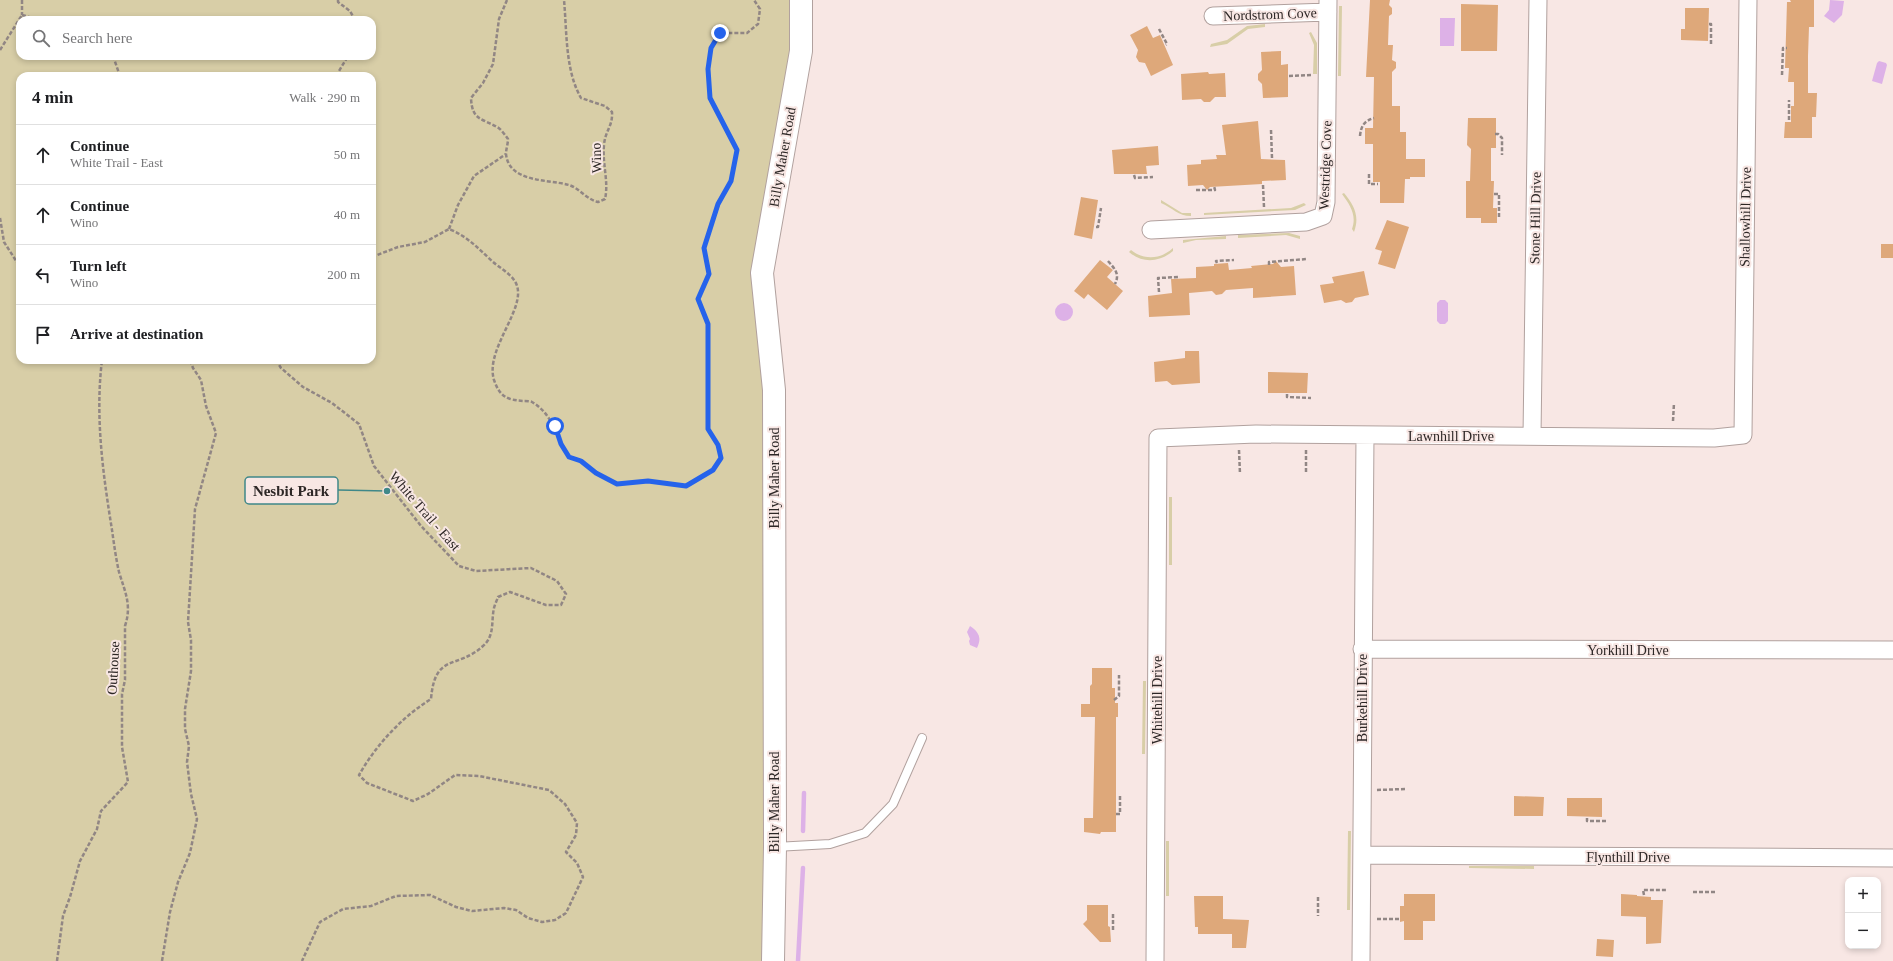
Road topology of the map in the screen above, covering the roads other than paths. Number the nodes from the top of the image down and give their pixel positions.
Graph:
1 (801, 0) edge
2 (1538, 0) edge
3 (1748, 0) edge
4 (1328, 6) edge
5 (1213, 16) dead end
6 (1151, 230) dead end
7 (1743, 434) joint
8 (1365, 435) junction
9 (1532, 436) junction
10 (1158, 438) joint
11 (1362, 650) junction
12 (1893, 650) edge
13 (922, 738) dead end
14 (775, 847) junction
15 (1362, 855) junction
16 (1893, 858) edge
17 (773, 961) edge
18 (1155, 961) edge
19 (1361, 961) edge

1 - 14 main road, Billy Maher Road
2 - 9 street, Stone Hill Drive
3 - 7 street, Shallowhill Drive
4 - 5 street, Nordstrom Cove
4 - 6 street, Westridge Cove
7 - 9 street, Lawnhill Drive
8 - 9 street, Lawnhill Drive
8 - 10 street, Lawnhill Drive
8 - 11 street, Burkehill Drive
10 - 18 street, Whitehill Drive
11 - 12 street, Yorkhill Drive
11 - 15 street, Burkehill Drive
13 - 14 lane
14 - 17 main road, Billy Maher Road
15 - 16 street, Flynthill Drive
15 - 19 street, Burkehill Drive

